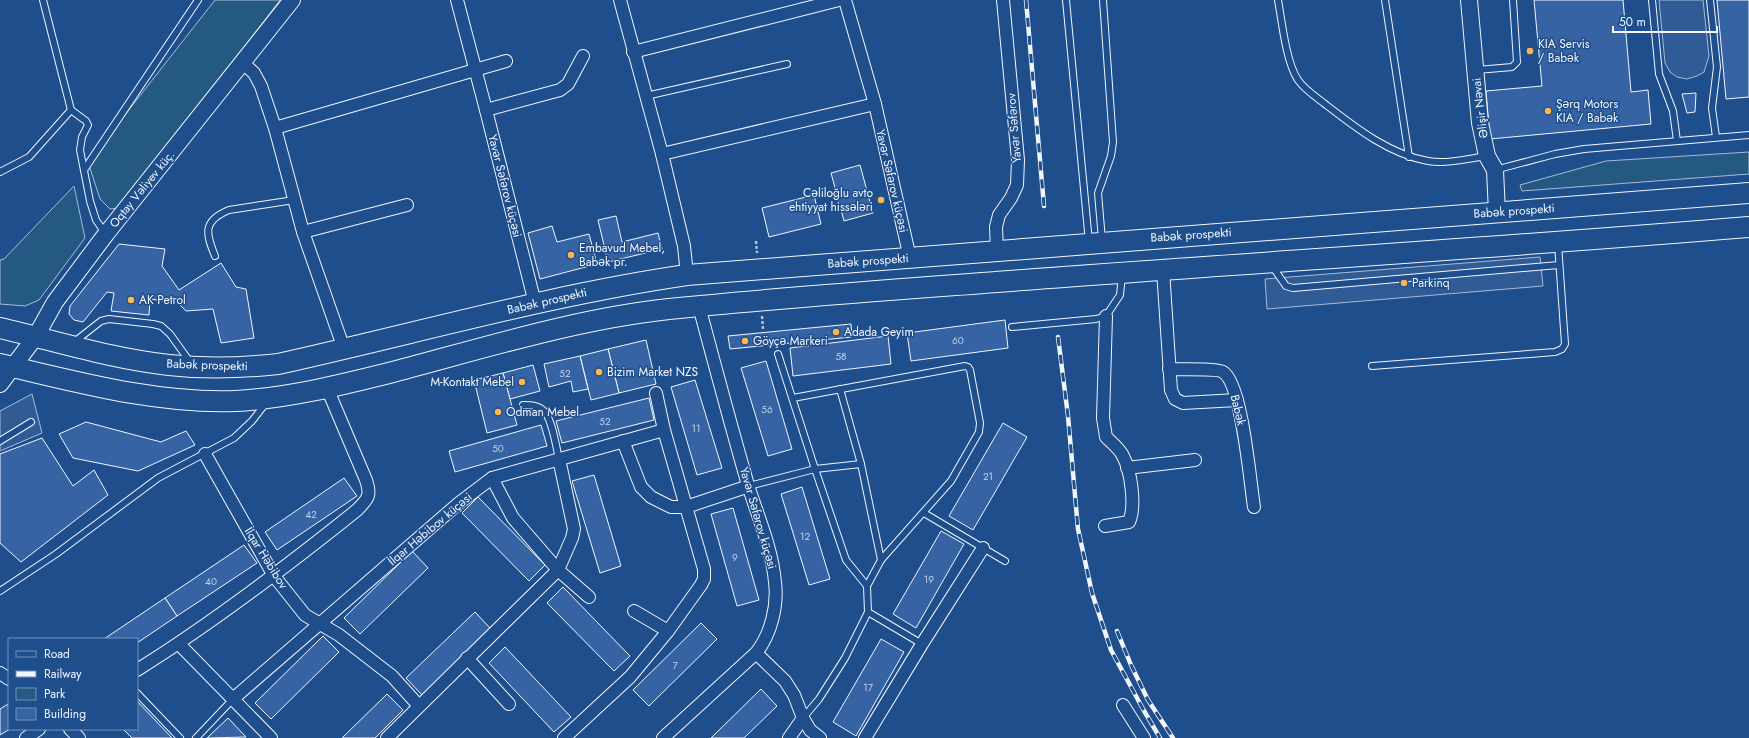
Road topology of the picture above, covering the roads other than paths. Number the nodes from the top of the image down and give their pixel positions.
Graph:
1 (43, 0) edge
2 (198, 0) edge
3 (292, 0) edge
4 (457, 0) edge
5 (620, 0) edge
6 (839, 0) edge
7 (845, 0) edge
8 (1003, 0) edge
9 (1066, 0) edge
10 (1103, 0) edge
11 (1278, 0) edge
12 (1385, 0) edge
13 (1469, 0) edge
14 (1513, 0) edge
15 (1652, 0) edge
16 (1710, 0) edge
17 (634, 52) junction
18 (583, 56) dead end
19 (506, 61) dead end
20 (243, 63) junction
21 (787, 64) dead end
22 (474, 70) junction
23 (1475, 70) junction
24 (646, 96) junction
25 (874, 104) junction
26 (71, 110) junction
27 (486, 110) junction
28 (275, 128) junction
29 (1749, 136) edge
30 (1716, 137) junction
31 (1677, 141) junction
32 (662, 154) junction
33 (1487, 156) junction
34 (1409, 157) junction
35 (84, 170) junction
36 (1495, 170) junction
37 (0, 172) edge
38 (1749, 193) edge
39 (294, 200) junction
40 (407, 205) dead end
41 (1497, 213) junction
42 (1749, 227) edge
43 (303, 232) junction
44 (106, 234) junction
45 (1096, 243) junction
46 (1558, 243) junction
47 (997, 251) junction
48 (215, 256) dead end
49 (910, 258) junction
50 (1270, 263) junction
51 (1559, 265) junction
52 (1163, 270) junction
53 (1122, 273) junction
54 (687, 275) junction
55 (535, 303) junction
56 (699, 306) junction
57 (1106, 316) junction
58 (1012, 327) dead end
59 (0, 328) edge
60 (36, 336) junction
61 (71, 345) junction
62 (344, 349) junction
63 (778, 354) dead end
64 (7, 366) edge
65 (1372, 366) dead end
66 (194, 367) junction
67 (1169, 369) junction
68 (0, 384) edge
69 (327, 388) junction
70 (840, 389) junction
71 (656, 393) dead end
72 (270, 397) junction
73 (793, 398) junction
74 (1237, 400) junction
75 (523, 405) dead end
76 (32, 422) dead end
77 (664, 430) junction
78 (0, 441) edge
79 (623, 441) junction
80 (205, 454) junction
81 (559, 458) junction
82 (1195, 460) dead end
83 (861, 464) junction
84 (1127, 468) junction
85 (815, 469) junction
86 (492, 478) junction
87 (749, 486) junction
88 (686, 507) junction
89 (1254, 507) dead end
90 (924, 513) junction
91 (1105, 526) dead end
92 (983, 548) junction
93 (881, 560) junction
94 (1005, 561) dead end
95 (558, 570) junction
96 (274, 576) junction
97 (867, 586) junction
98 (0, 592) edge
99 (589, 597) dead end
100 (634, 611) dead end
101 (868, 612) junction
102 (320, 624) junction
103 (668, 631) junction
104 (179, 644) junction
105 (922, 644) junction
106 (756, 653) junction
107 (467, 658) junction
108 (138, 669) edge
109 (0, 673) edge
110 (8, 679) edge
111 (138, 694) edge
112 (234, 698) junction
113 (509, 704) dead end
114 (1123, 705) dead end
115 (419, 706) junction
116 (803, 718) junction
117 (38, 730) edge
118 (71, 730) edge
119 (26, 738) edge
120 (79, 738) edge
121 (180, 738) edge
122 (196, 738) edge
123 (271, 738) edge
124 (387, 738) edge
125 (564, 738) edge
126 (663, 738) edge
127 (789, 738) edge
128 (820, 738) edge
129 (865, 738) edge
130 (1144, 738) edge

1 - 26 lane
2 - 35 lane
3 - 20 street, Oqtay Vəliyev küç.
4 - 22 street, Yavər Səfərov küçəsi
5 - 17 street
6 - 17 street
7 - 25 street, Yavər Səfərov küçəsi
8 - 47 street, Yavər Səfərov
9 - 45 lane
10 - 45 lane
11 - 34 lane
12 - 34 lane
13 - 23 street, Əlişir Nəvai
14 - 23 lane
15 - 31 lane
16 - 30 lane
17 - 24 street
18 - 27 street
19 - 22 street
20 - 28 street
20 - 44 street, Oqtay Vəliyev küç.
21 - 24 lane
22 - 27 street, Yavər Səfərov küçəsi
22 - 28 street
23 - 33 street, Əlişir Nəvai
24 - 32 street
25 - 32 street
25 - 49 street, Yavər Səfərov küçəsi
26 - 35 lane
26 - 37 lane
27 - 55 street, Yavər Səfərov küçəsi
28 - 39 street
29 - 30 lane
30 - 31 lane
31 - 36 lane
32 - 54 street
33 - 34 lane
33 - 36 street, Əlişir Nəvai
35 - 44 lane
36 - 41 street, Əlişir Nəvai
38 - 41 main road, Babək prospekti
39 - 43 street
39 - 48 lane
40 - 43 street
41 - 45 main road, Babək prospekti
42 - 46 main road
43 - 62 street
44 - 60 street, Oqtay Vəliyev küç.
45 - 47 main road, Babək prospekti
46 - 50 main road
46 - 51 lane
47 - 49 main road, Babək prospekti
49 - 54 main road, Babək prospekti
50 - 51 lane
50 - 52 main road
51 - 65 lane
52 - 53 main road
52 - 67 street
53 - 56 main road
53 - 57 lane
54 - 55 main road, Babək prospekti
55 - 62 main road, Babək prospekti
56 - 69 main road
56 - 87 street, Yavər Səfərov küçəsi
57 - 58 lane
57 - 84 street
59 - 60 main road, Babək prospekti
60 - 61 main road, Babək prospekti
60 - 64 street, Oqtay Vəliyev küç.
61 - 66 main road, Babək prospekti
61 - 66 lane
62 - 66 main road, Babək prospekti
63 - 73 lane
64 - 68 street, Oqtay Vəliyev küç.
64 - 72 main road
67 - 74 street, Babək
67 - 74 street
69 - 72 main road
69 - 96 street
70 - 73 lane
70 - 83 lane
70 - 90 lane
71 - 77 street
72 - 80 lane
73 - 85 lane
74 - 89 street, Babək
75 - 81 lane
76 - 78 lane
77 - 79 street, İlqar Həbibov küçəsi
77 - 88 street
79 - 81 street, İlqar Həbibov küçəsi
79 - 88 street
80 - 96 street, İlqar Həbibov
80 - 98 lane
81 - 86 street, İlqar Həbibov küçəsi
81 - 95 street
82 - 84 street
83 - 85 lane
83 - 93 lane
84 - 91 street
85 - 87 lane
85 - 97 lane
86 - 95 street
86 - 102 street, İlqar Həbibov küçəsi
87 - 88 street
87 - 106 street, Yavər Səfərov küçəsi
88 - 103 street
90 - 92 lane
90 - 93 lane
92 - 94 lane
92 - 105 street
93 - 97 lane
95 - 99 street
95 - 107 street
96 - 102 street, İlqar Həbibov
96 - 104 street
97 - 101 lane
100 - 103 street
101 - 105 lane
101 - 116 lane
102 - 112 street, İlqar Həbibov küçəsi
102 - 115 street, İlqar Həbibov
103 - 125 street
104 - 108 street
104 - 112 street
105 - 129 street
106 - 116 street
106 - 126 street, Yavər Səfərov küçəsi
107 - 113 street
107 - 115 street
109 - 110 street
111 - 121 lane
112 - 122 lane
112 - 123 street
114 - 130 street
115 - 124 street
116 - 127 street
116 - 128 street
117 - 119 street
118 - 120 street

